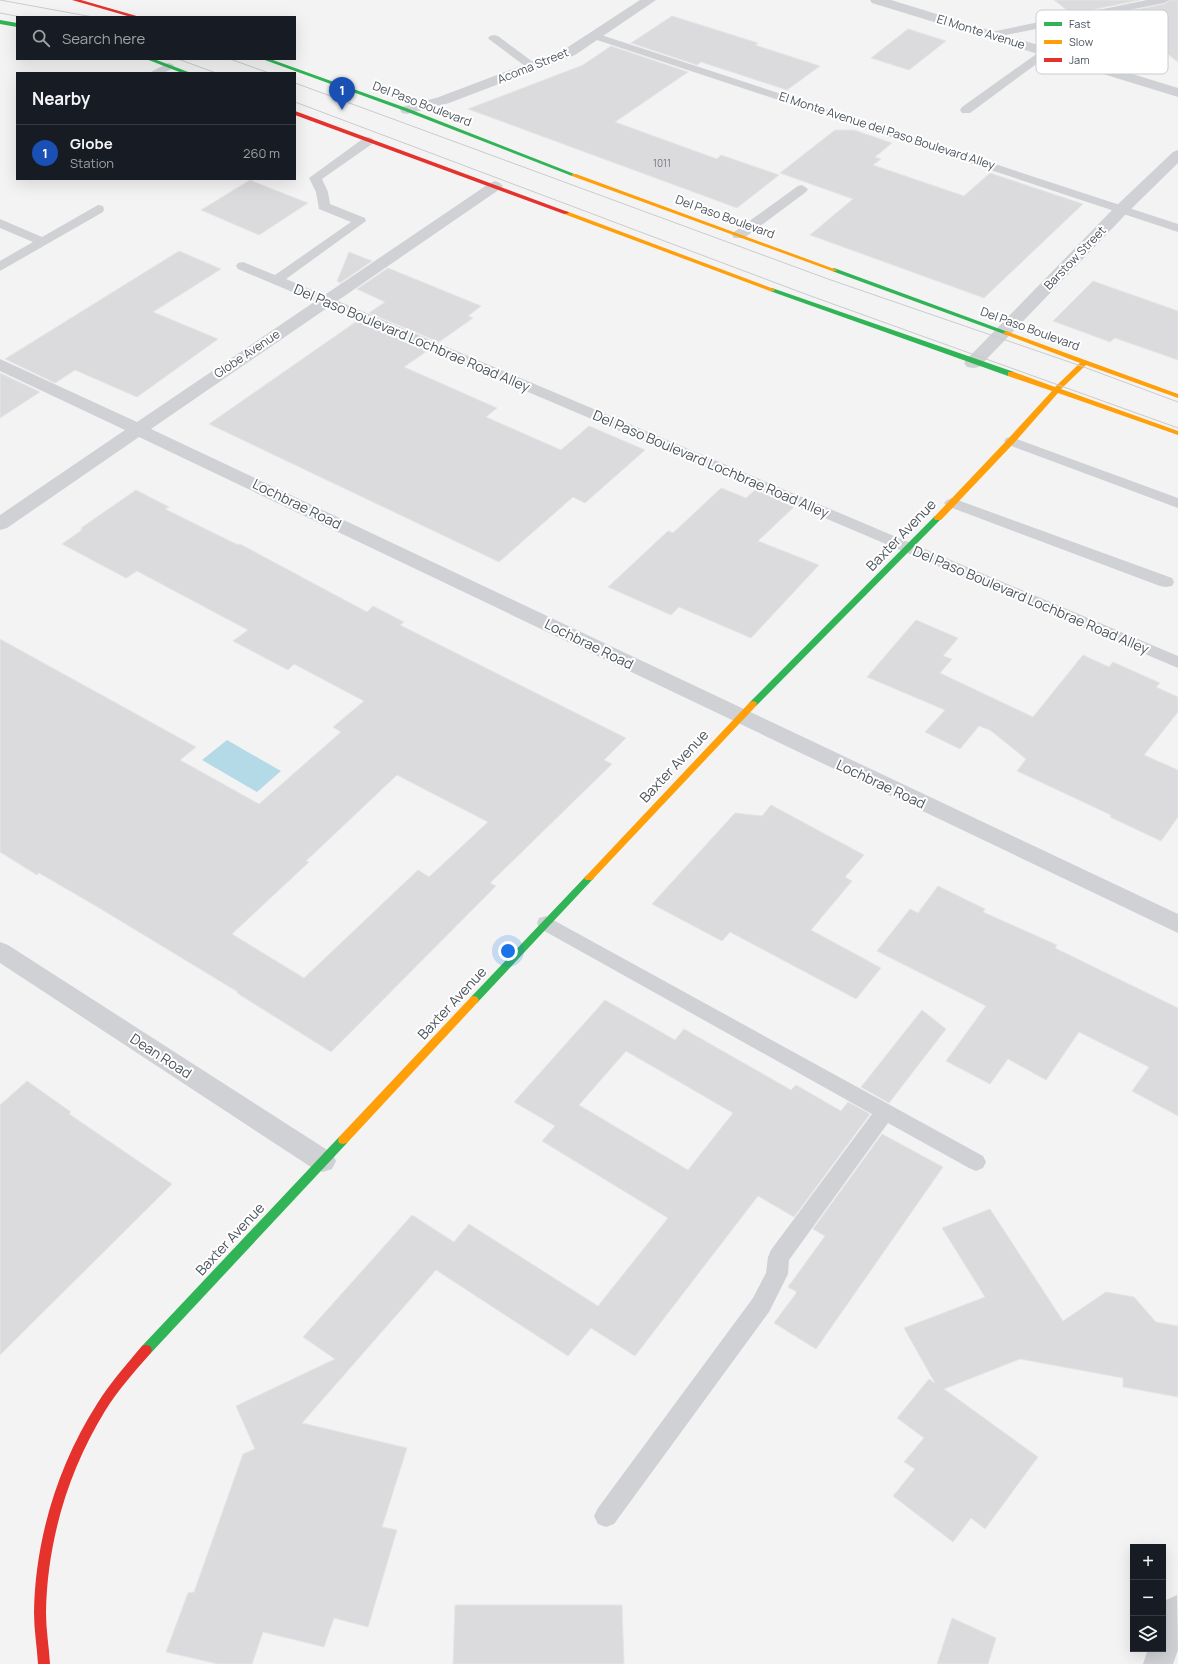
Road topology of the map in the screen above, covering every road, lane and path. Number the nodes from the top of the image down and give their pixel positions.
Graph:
1 (649, 0) edge
2 (877, 0) edge
3 (1164, 0) edge
4 (70, 1) edge
5 (1114, 10) edge
6 (133, 16) edge
7 (0, 22) edge
8 (16, 25) edge
9 (1036, 26) edge
10 (990, 35) junction
11 (595, 36) junction
12 (494, 38) dead end
13 (1036, 49) edge
14 (1036, 59) edge
15 (152, 60) edge
16 (268, 60) edge
17 (168, 66) junction
18 (534, 67) junction
19 (157, 72) edge
20 (185, 72) edge
21 (1117, 74) edge
22 (1178, 93) edge
23 (407, 110) junction
24 (966, 110) dead end
25 (296, 113) edge
26 (368, 141) junction
27 (1178, 155) edge
28 (495, 186) junction
29 (802, 189) dead end
30 (98, 209) dead end
31 (1122, 209) junction
32 (0, 223) edge
33 (1178, 228) edge
34 (739, 235) junction
35 (42, 242) junction
36 (243, 266) dead end
37 (0, 267) edge
38 (276, 280) junction
39 (325, 301) junction
40 (1003, 332) junction
41 (973, 362) junction
42 (1085, 362) junction
43 (0, 364) edge
44 (1056, 391) junction
45 (1178, 396) edge
46 (138, 429) junction
47 (1178, 433) edge
48 (1011, 441) junction
49 (952, 503) junction
50 (1178, 503) edge
51 (0, 524) edge
52 (909, 548) junction
53 (1166, 582) dead end
54 (1178, 662) edge
55 (740, 717) junction
56 (546, 923) junction
57 (1178, 924) edge
58 (0, 951) edge
59 (885, 1112) junction
60 (323, 1161) junction
61 (976, 1162) dead end
62 (606, 1516) dead end
63 (1177, 1610) dead end
64 (44, 1664) edge
65 (1158, 1664) edge

1 - 11 street, Acoma Street
2 - 10 street, El Monte Avenue
3 - 5 lane
4 - 6 main road
7 - 8 main road
9 - 10 lane
10 - 13 street, El Monte Avenue
11 - 18 street, Acoma Street
11 - 31 lane, El Monte Avenue del Paso Boulevard Alley
12 - 18 lane
14 - 24 lane
15 - 17 main road
16 - 23 main road, Del Paso Boulevard
17 - 19 lane
17 - 20 main road
18 - 23 street, Acoma Street
21 - 22 street, El Monte Avenue
23 - 34 main road, Del Paso Boulevard
25 - 26 main road
26 - 28 main road
26 - 38 lane
27 - 31 street, Barstow Street
28 - 39 street, Globe Avenue
28 - 41 main road
29 - 34 lane
30 - 35 lane
31 - 33 lane, El Monte Avenue del Paso Boulevard Alley
31 - 40 street, Barstow Street
32 - 35 lane
34 - 40 main road, Del Paso Boulevard
35 - 37 lane
36 - 38 lane, Del Paso Boulevard Lochbrae Road Alley
38 - 39 lane, Del Paso Boulevard Lochbrae Road Alley
39 - 46 street, Globe Avenue
39 - 52 lane, Del Paso Boulevard Lochbrae Road Alley
40 - 41 street, Barstow Street
40 - 42 main road, Del Paso Boulevard
41 - 44 main road
42 - 44 main road, Baxter Avenue
42 - 45 main road, Del Paso Boulevard
43 - 46 street, Lochbrae Road
44 - 47 main road
44 - 48 main road, Baxter Avenue
46 - 51 street, Globe Avenue
46 - 55 street, Lochbrae Road
48 - 49 main road, Baxter Avenue
48 - 50 lane
49 - 52 main road, Baxter Avenue
49 - 53 lane
52 - 54 lane, Del Paso Boulevard Lochbrae Road Alley
52 - 55 main road, Baxter Avenue
55 - 56 main road, Baxter Avenue
55 - 57 street, Lochbrae Road
56 - 59 lane
56 - 60 main road, Baxter Avenue
58 - 60 street, Dean Road
59 - 61 lane
59 - 62 lane
60 - 64 main road, Baxter Avenue
63 - 65 street

